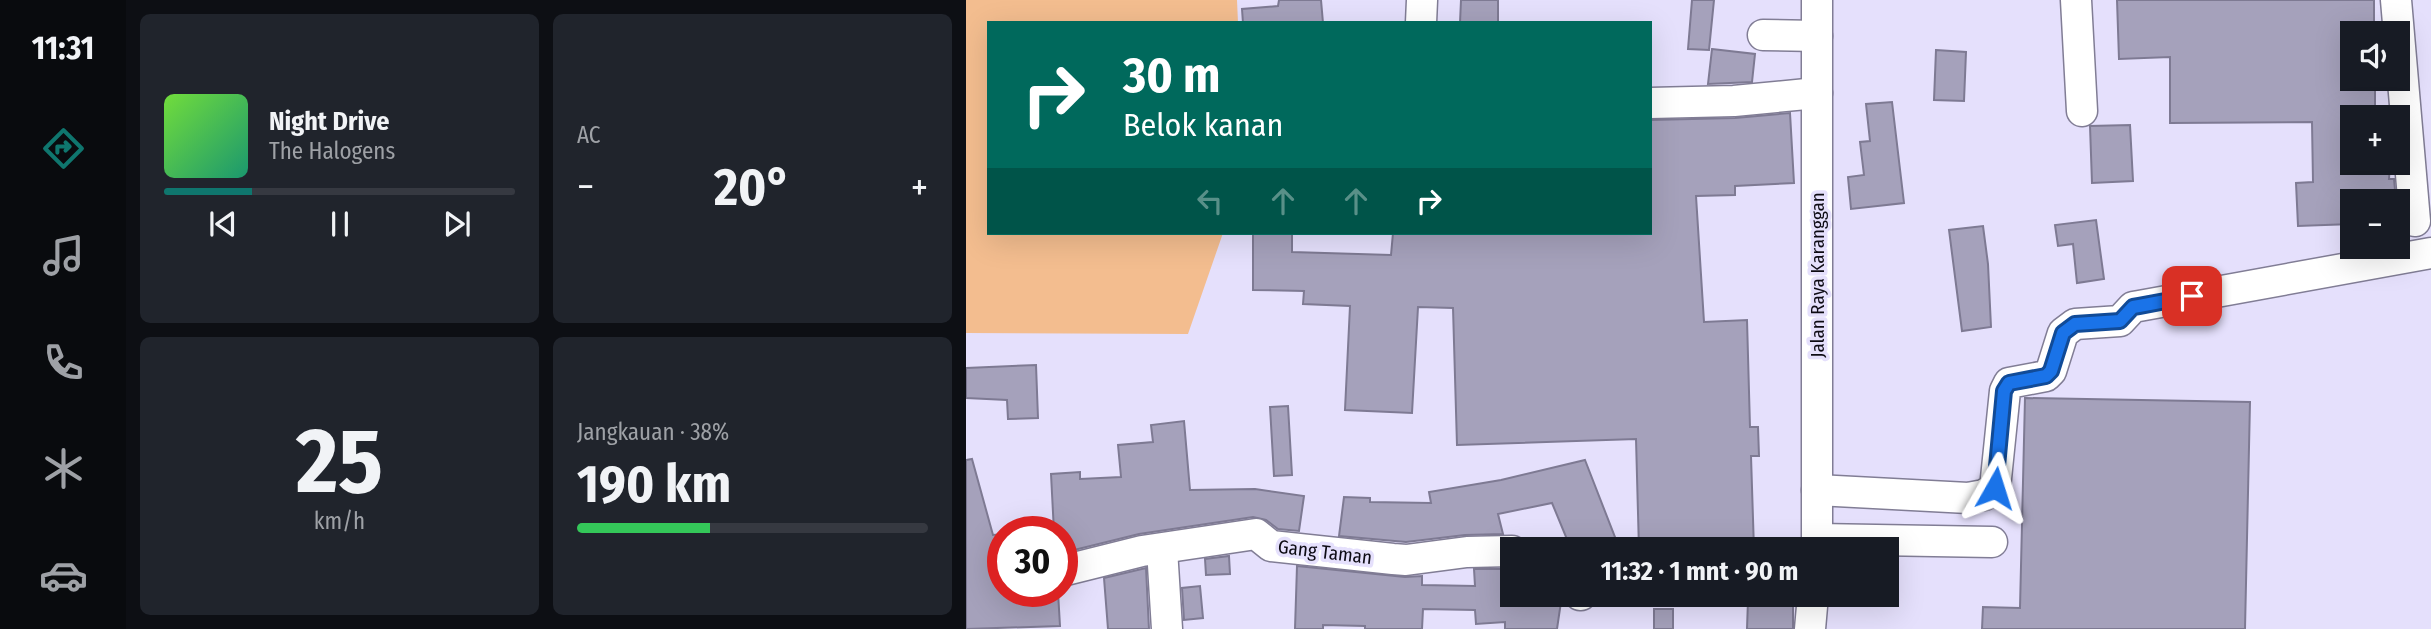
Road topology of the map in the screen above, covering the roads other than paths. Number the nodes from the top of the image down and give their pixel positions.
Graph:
1 (1422, 0) edge
2 (1816, 0) edge
3 (2076, 0) edge
4 (2396, 0) edge
5 (1421, 21) edge
6 (1763, 35) dead end
7 (1817, 36) junction
8 (1817, 93) junction
9 (1652, 103) edge
10 (2082, 111) dead end
11 (2415, 221) dead end
12 (2431, 253) edge
13 (1818, 490) junction
14 (1817, 537) edge
15 (1992, 542) dead end
16 (1899, 543) edge
17 (1162, 549) junction
18 (1500, 551) edge
19 (1078, 567) edge
20 (1812, 607) edge
21 (1167, 629) edge
22 (1810, 629) edge

1 - 5 street
2 - 7 street, Jalan Raya Karanggan
3 - 10 street
4 - 11 street
6 - 7 street
7 - 8 street, Jalan Raya Karanggan
8 - 9 street
8 - 13 street, Jalan Raya Karanggan
12 - 13 street
13 - 14 street, Jalan Raya Karanggan
15 - 16 street
17 - 18 street, Gang Taman
17 - 19 street, Gang Taman
17 - 21 street
20 - 22 street

